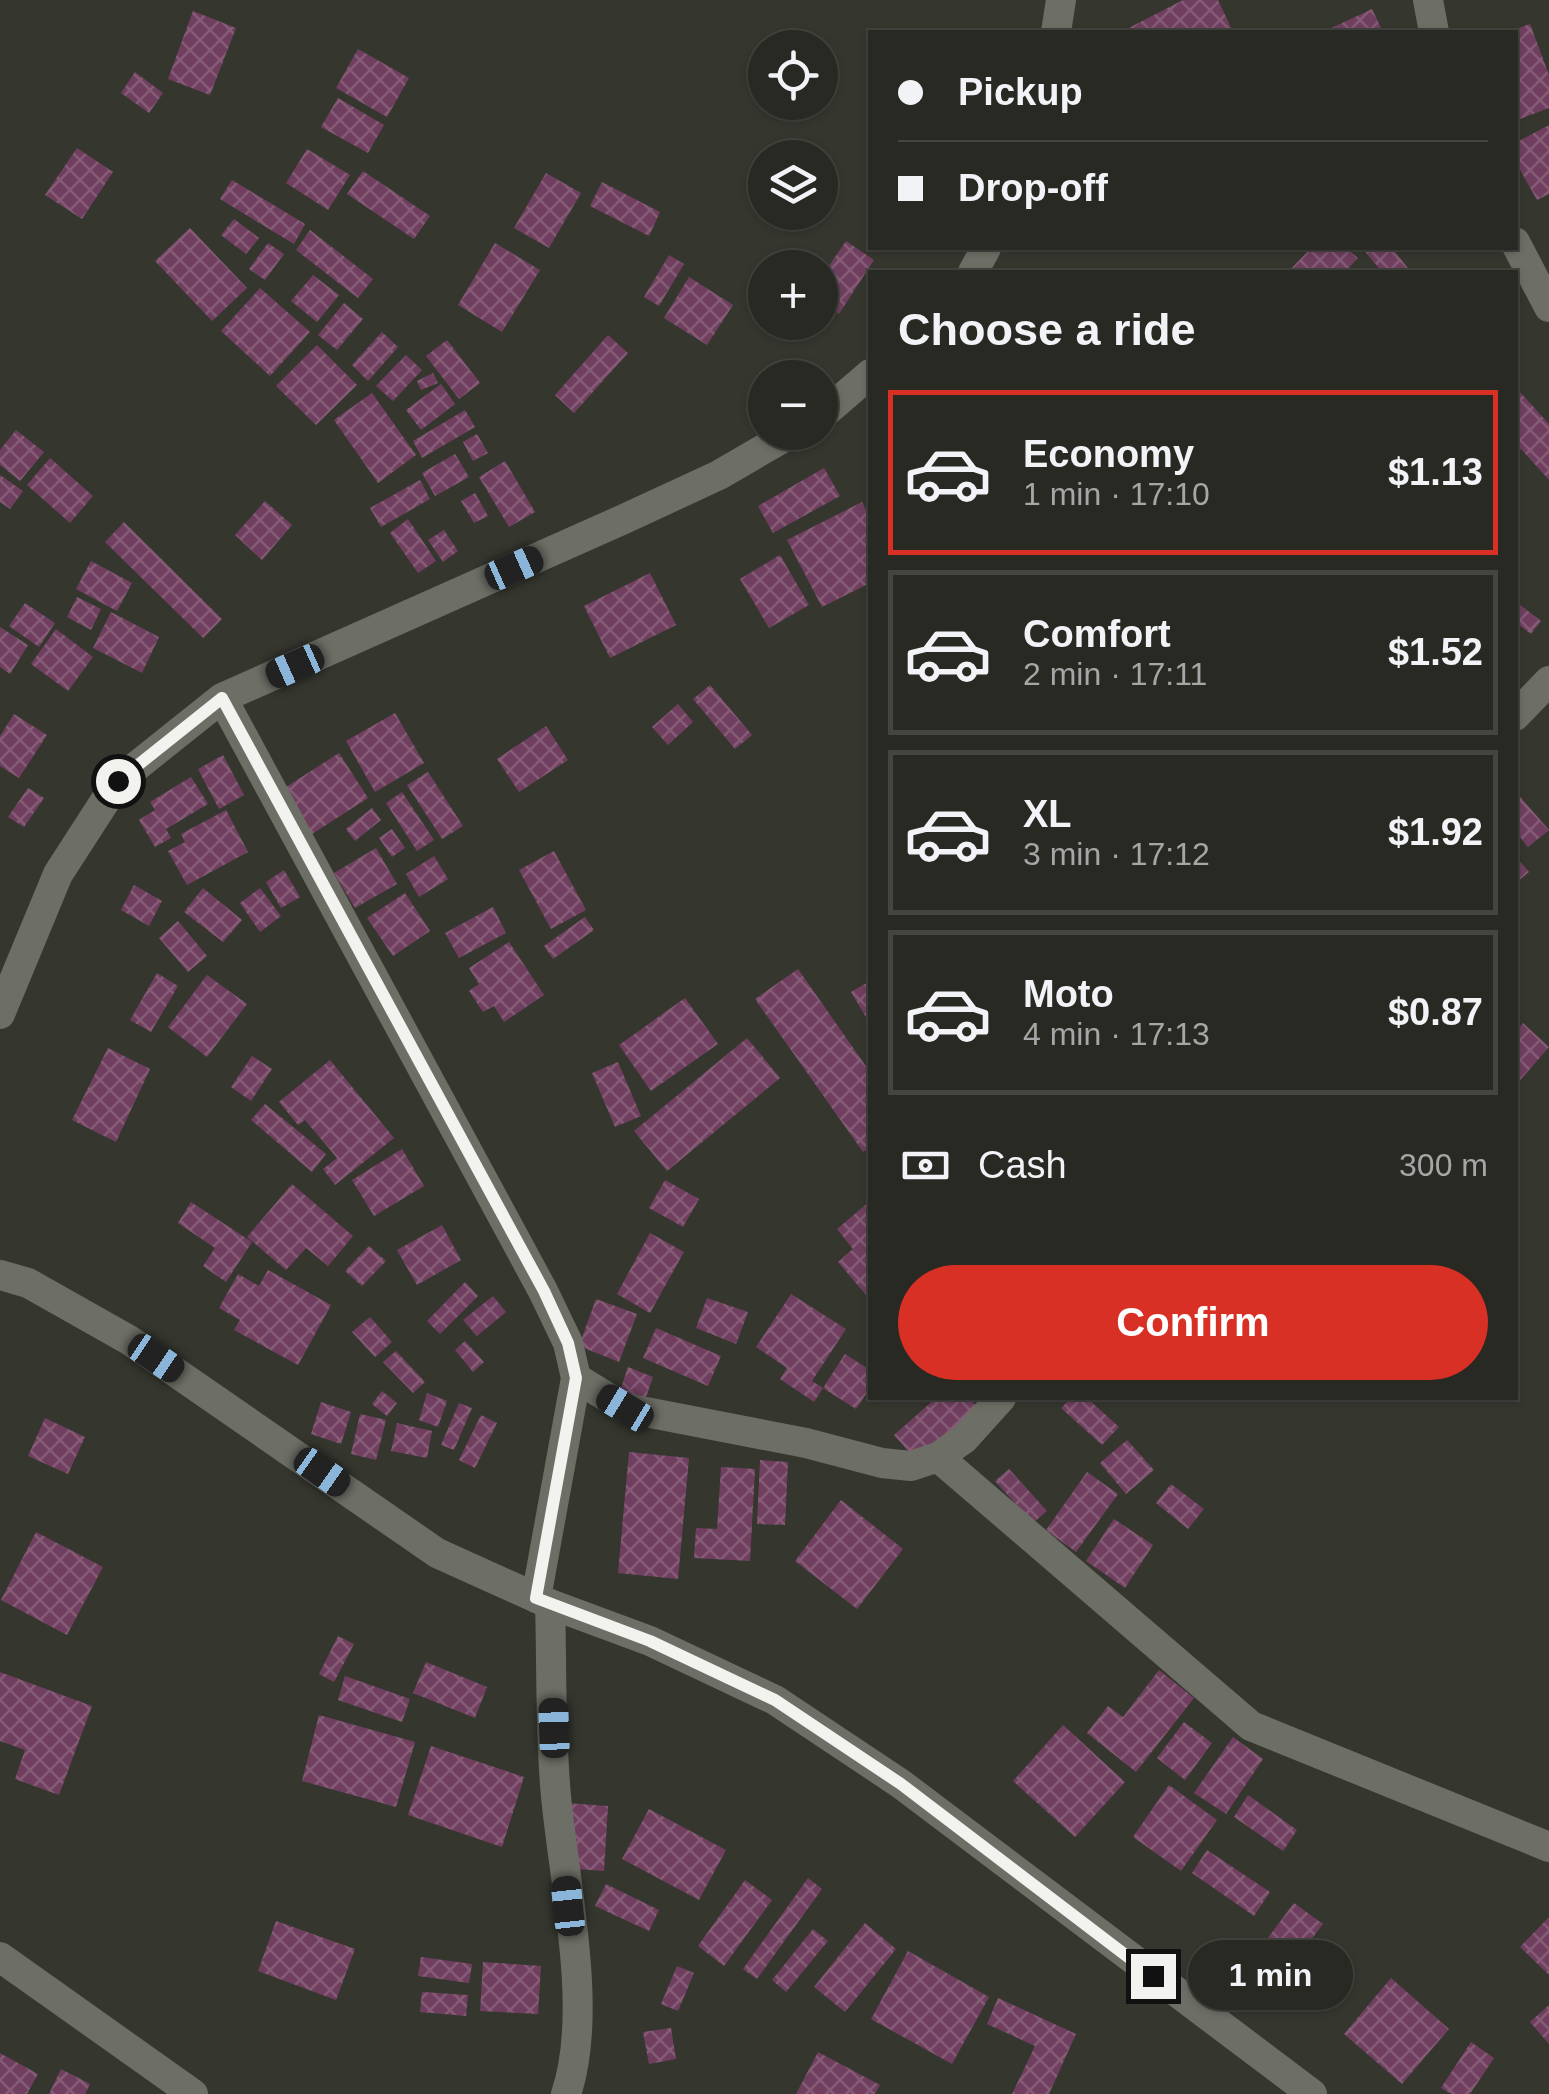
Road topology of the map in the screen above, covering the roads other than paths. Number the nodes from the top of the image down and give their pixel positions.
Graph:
1 (1060, 0) edge
2 (1428, 0) edge
3 (1056, 30) edge
4 (1434, 30) edge
5 (1518, 248) edge
6 (1549, 307) edge
7 (868, 376) edge
8 (838, 402) edge
9 (762, 450) edge
10 (1549, 681) edge
11 (222, 698) junction
12 (1518, 713) edge
13 (0, 1014) edge
14 (0, 1275) edge
15 (576, 1378) junction
16 (999, 1400) edge
17 (938, 1457) junction
18 (543, 1601) junction
19 (1549, 1847) edge
20 (0, 1957) edge
21 (194, 2094) edge
22 (566, 2094) edge
23 (1312, 2094) edge

1 - 3 street
2 - 4 street
5 - 6 street
7 - 8 street
9 - 11 street
10 - 12 street
11 - 13 street
11 - 15 street
14 - 18 street
15 - 17 street
15 - 18 street
16 - 17 street
17 - 19 street
18 - 22 street
18 - 23 street
20 - 21 street

